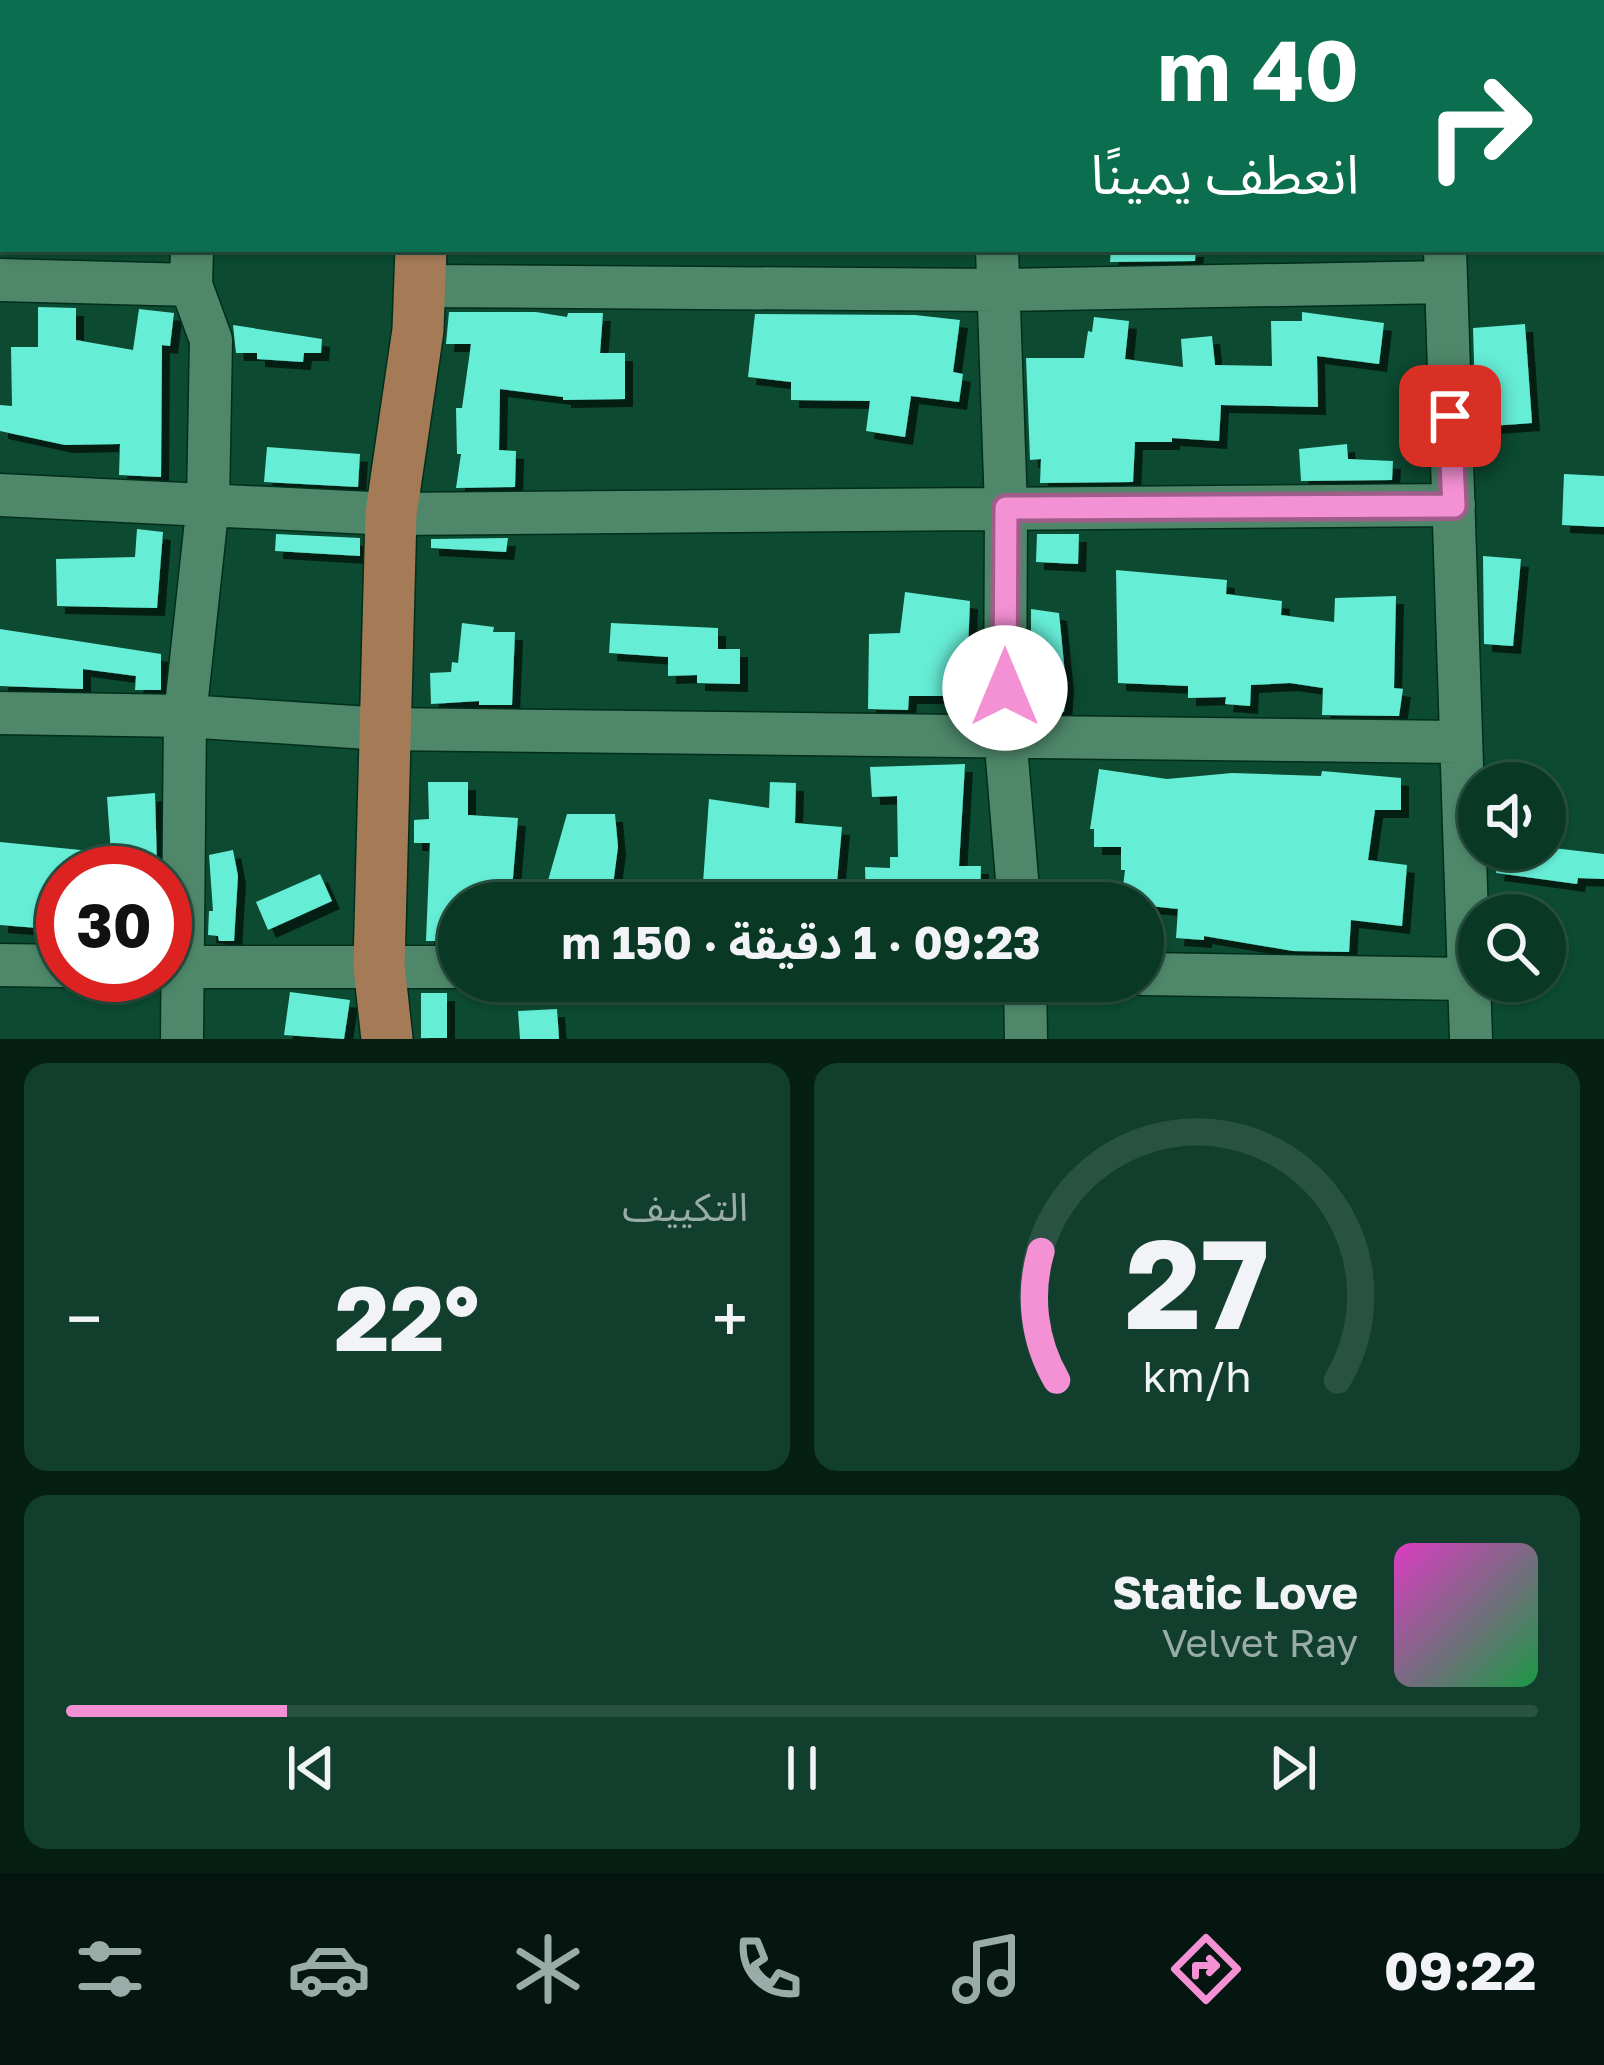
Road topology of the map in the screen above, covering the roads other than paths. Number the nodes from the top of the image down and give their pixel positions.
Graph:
1 (1445, 265) edge
2 (192, 267) edge
3 (421, 267) edge
4 (997, 270) edge
5 (0, 280) edge
6 (0, 495) edge
7 (208, 502) junction
8 (1454, 506) junction
9 (1006, 508) junction
10 (391, 514) junction
11 (0, 713) edge
12 (184, 716) junction
13 (384, 728) junction
14 (1005, 734) junction
15 (1458, 742) junction
16 (179, 846) edge
17 (1017, 882) edge
18 (1465, 894) edge
19 (0, 965) edge
20 (36, 966) edge
21 (379, 966) junction
22 (192, 967) edge
23 (438, 967) edge
24 (1164, 974) edge
25 (1458, 979) edge
26 (178, 1002) edge
27 (1025, 1002) edge
28 (1470, 1002) edge
29 (182, 1039) edge
30 (386, 1039) edge
31 (1026, 1039) edge
32 (1471, 1039) edge

1 - 4 street
1 - 8 street
2 - 5 street
2 - 7 street
3 - 4 street
3 - 10 main road
4 - 9 street
6 - 7 street
7 - 10 street
7 - 12 street
8 - 9 street
8 - 15 street
9 - 10 street
9 - 14 street
10 - 13 main road
11 - 12 street
12 - 13 street
12 - 16 street
13 - 14 street
13 - 21 main road
14 - 15 street
14 - 17 street
15 - 18 street
19 - 20 street
21 - 22 street
21 - 23 street
21 - 30 main road
24 - 25 street
26 - 29 street
27 - 31 street
28 - 32 street

